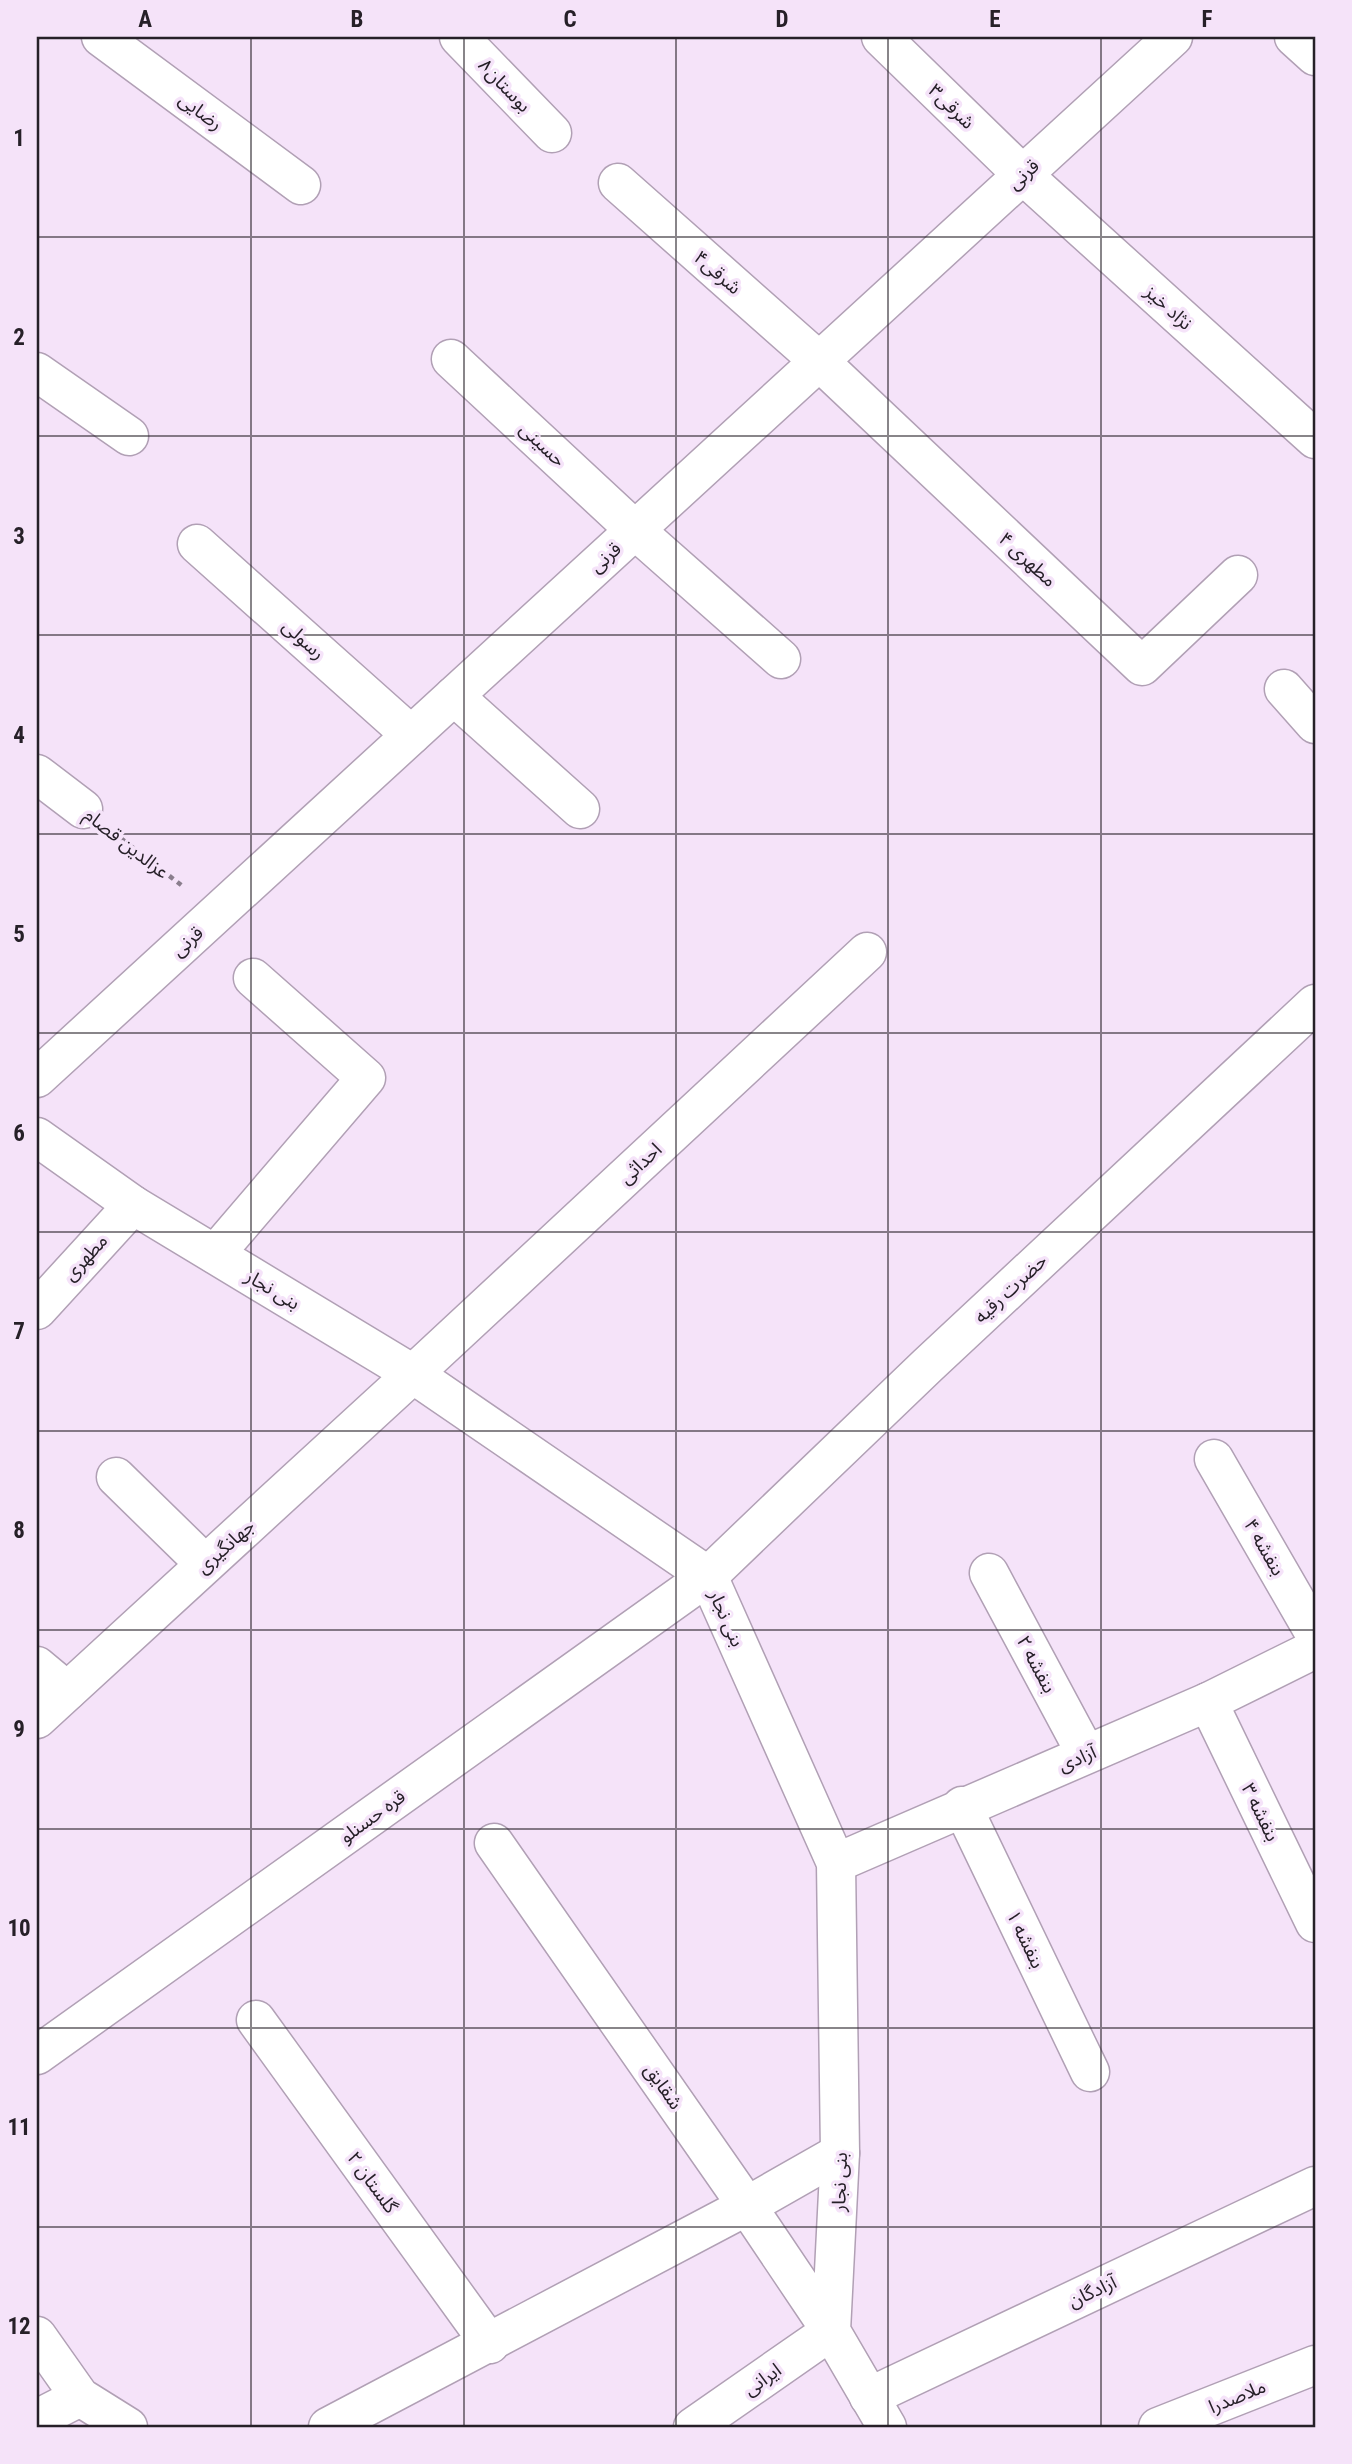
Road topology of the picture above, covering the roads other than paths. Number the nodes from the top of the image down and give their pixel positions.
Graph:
1 (101, 37) edge
2 (459, 37) edge
3 (881, 37) edge
4 (1173, 37) edge
5 (1294, 37) edge
6 (1315, 56) edge
7 (552, 133) dead end
8 (1023, 175) junction
9 (618, 183) dead end
10 (301, 185) dead end
11 (451, 359) dead end
12 (819, 361) junction
13 (37, 372) edge
14 (129, 436) dead end
15 (1315, 439) edge
16 (635, 530) junction
17 (197, 544) dead end
18 (1238, 575) dead end
19 (781, 659) dead end
20 (1284, 689) dead end
21 (454, 696) junction
22 (1315, 724) edge
23 (411, 734) junction
24 (37, 774) edge
25 (83, 809) road end
26 (580, 809) dead end
27 (867, 952) dead end
28 (253, 978) dead end
29 (1315, 1004) edge
30 (37, 1078) edge
31 (37, 1137) edge
32 (133, 1205) junction
33 (215, 1254) junction
34 (37, 1310) edge
35 (413, 1374) junction
36 (1214, 1459) dead end
37 (116, 1477) dead end
38 (205, 1564) junction
39 (989, 1573) dead end
40 (708, 1576) junction
41 (1315, 1634) edge
42 (1315, 1649) edge
43 (37, 1666) edge
44 (67, 1691) junction
45 (1208, 1702) junction
46 (37, 1718) edge
47 (1086, 1754) junction
48 (962, 1806) junction
49 (494, 1843) dead end
50 (836, 1863) junction
51 (1315, 1923) edge
52 (256, 2020) dead end
53 (37, 2055) edge
54 (1090, 2072) dead end
55 (840, 2153) junction
56 (1315, 2186) edge
57 (747, 2206) junction
58 (831, 2331) junction
59 (37, 2336) edge
60 (489, 2344) junction
61 (1315, 2365) edge
62 (79, 2397) junction
63 (878, 2412) edge
64 (37, 2419) edge
65 (128, 2427) edge
66 (328, 2427) edge
67 (693, 2427) edge
68 (1158, 2427) edge

1 - 10 street, رضایی
2 - 7 street, بوستان۸
3 - 8 street, ۳شرقی
4 - 8 street, قرنی
5 - 6 street
8 - 12 street, قرنی
8 - 15 street, نژاد خیز
9 - 12 street, ۴شرقی
11 - 16 street, حسینی
12 - 16 street, قرنی
12 - 18 street, مطهری ۴
13 - 14 street
16 - 19 street, حسینی
16 - 21 street, قرنی
17 - 23 street, رسولی
20 - 22 street
21 - 23 street, قرنی
21 - 26 street
23 - 30 street, قرنی
24 - 25 street, عزالدین قصام
27 - 35 street, احداثی
28 - 33 street
29 - 40 street, حضرت رقیه
31 - 32 street, بنی نجار
32 - 33 street, بنی نجار
32 - 34 street, مطهری
33 - 35 street, بنی نجار
35 - 38 street, جهانگیری
35 - 40 street, بنی نجار
36 - 41 street, بنفشه ۴
37 - 38 street
38 - 44 street, جهانگیری
39 - 47 street, بنفشه ۲
40 - 50 street, بنی نجار
40 - 53 street, قره حسنلو
42 - 45 street, آزادی
43 - 44 street
44 - 46 street, جهانگیری
45 - 47 street, آزادی
45 - 51 street, بنفشه ۳
47 - 48 street, آزادی
48 - 50 street, آزادی
48 - 54 street, بنفشه ۱
49 - 57 street, شقایق
50 - 55 street, بنی نجار
52 - 60 street, گلستان ۲
55 - 57 street
55 - 58 street, بنی نجار
56 - 63 street, آزادگان
57 - 58 street, شقایق
57 - 60 street
58 - 63 street
58 - 67 street, ایرانی
59 - 62 street
60 - 66 street
61 - 68 street, ملاصدرا
62 - 64 street
62 - 65 street

